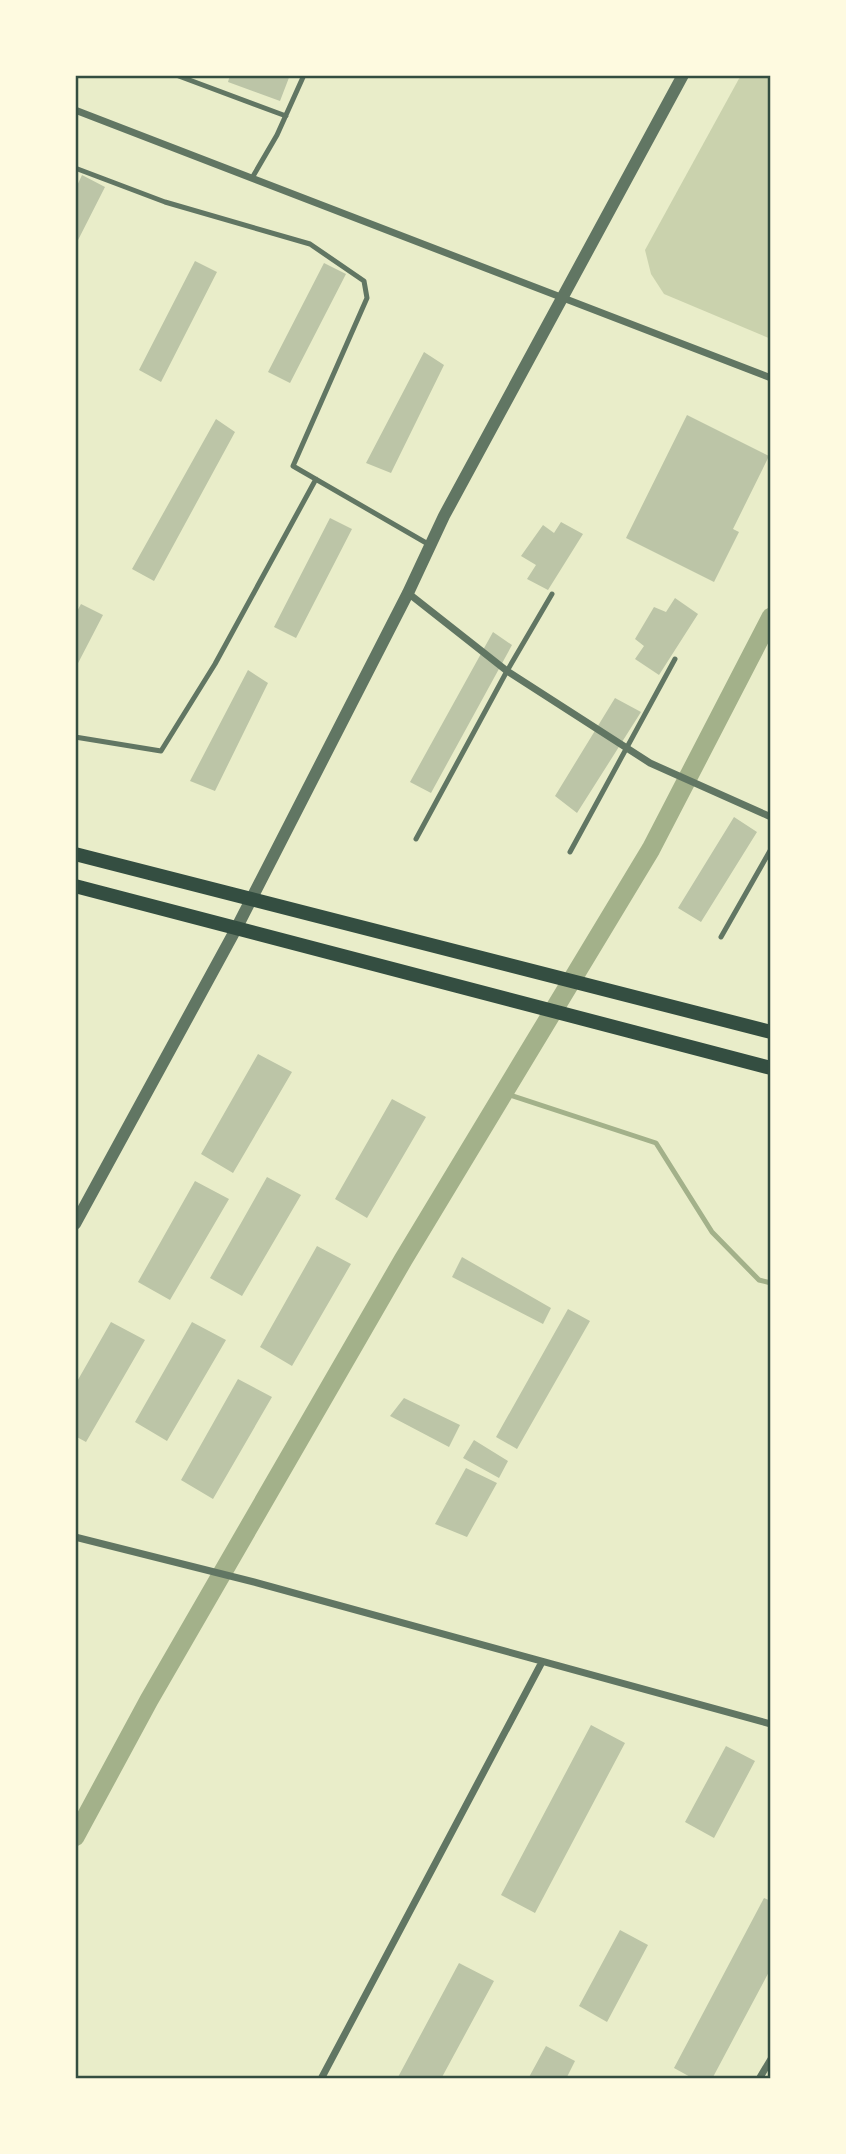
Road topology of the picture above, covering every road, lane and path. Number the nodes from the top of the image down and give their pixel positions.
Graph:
1 (176, 75) edge
2 (304, 75) edge
3 (683, 75) edge
4 (75, 110) edge
5 (286, 116) junction
6 (75, 168) edge
7 (252, 178) junction
8 (564, 298) junction
9 (771, 378) edge
10 (316, 479) junction
11 (431, 546) junction
12 (408, 593) junction
13 (552, 594) dead end
14 (675, 659) dead end
15 (507, 671) junction
16 (75, 737) edge
17 (625, 747) junction
18 (771, 817) edge
19 (416, 839) dead end
20 (771, 849) edge
21 (570, 852) dead end
22 (75, 854) edge
23 (75, 886) edge
24 (249, 899) junction
25 (236, 929) junction
26 (722, 937) dead end
27 (771, 1032) edge
28 (771, 1069) edge
29 (75, 1224) edge
30 (75, 1537) edge
31 (541, 1661) junction
32 (771, 1724) edge
33 (771, 2059) edge
34 (321, 2079) edge
35 (759, 2079) edge

1 - 5 lane
2 - 5 lane
3 - 8 street
4 - 7 street
5 - 7 lane
6 - 10 lane
7 - 8 street
8 - 9 street
8 - 11 street
10 - 11 lane
10 - 16 lane
11 - 12 street
12 - 15 street
12 - 24 street
13 - 15 lane
14 - 17 lane
15 - 17 street
15 - 19 lane
17 - 18 street
17 - 21 lane
20 - 26 lane
22 - 24 main road
23 - 25 main road
24 - 25 street
24 - 27 main road
25 - 28 main road
25 - 29 street
30 - 31 street
31 - 32 street
31 - 34 street
33 - 35 street

